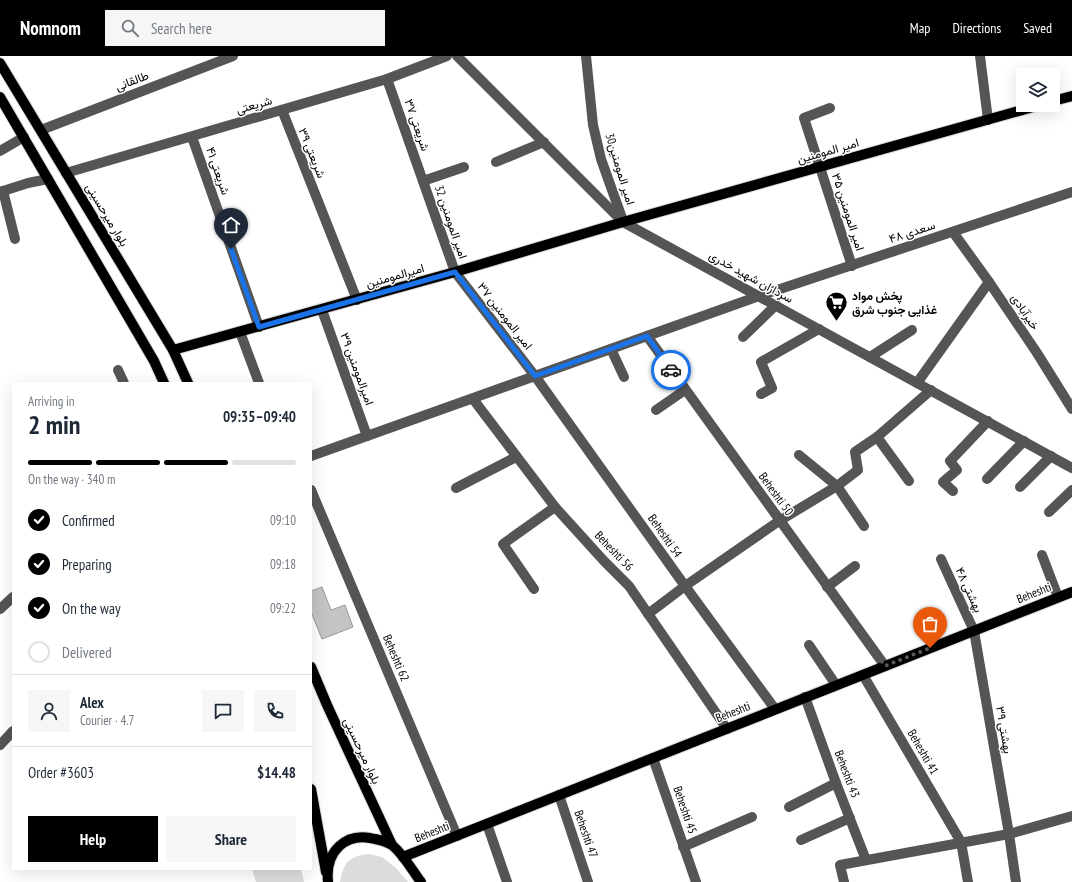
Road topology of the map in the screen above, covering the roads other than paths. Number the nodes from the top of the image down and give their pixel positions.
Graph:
1 (233, 56) edge
2 (447, 56) edge
3 (457, 56) edge
4 (586, 56) edge
5 (980, 56) edge
6 (0, 63) edge
7 (0, 72) edge
8 (386, 79) junction
9 (0, 87) edge
10 (19, 94) junction
11 (1072, 96) edge
12 (2, 100) edge
13 (1060, 100) edge
14 (830, 108) dead end
15 (282, 110) junction
16 (1016, 112) edge
17 (988, 120) junction
18 (41, 130) junction
19 (24, 137) junction
20 (192, 137) junction
21 (544, 142) junction
22 (0, 151) edge
23 (496, 162) dead end
24 (464, 167) dead end
25 (820, 167) junction
26 (66, 173) junction
27 (48, 179) junction
28 (423, 181) junction
29 (1, 191) edge
30 (1072, 192) edge
31 (623, 222) junction
32 (953, 232) junction
33 (15, 239) dead end
34 (852, 266) junction
35 (455, 272) junction
36 (989, 282) junction
37 (759, 296) junction
38 (356, 300) junction
39 (776, 305) junction
40 (322, 310) junction
41 (259, 327) junction
42 (819, 329) junction
43 (912, 330) dead end
44 (240, 332) junction
45 (647, 336) junction
46 (743, 337) dead end
47 (611, 349) junction
48 (173, 350) junction
49 (870, 357) junction
50 (118, 370) dead end
51 (535, 376) junction
52 (624, 377) dead end
53 (124, 382) edge
54 (164, 382) edge
55 (188, 382) edge
56 (259, 382) edge
57 (918, 383) junction
58 (686, 390) junction
59 (931, 390) junction
60 (760, 394) dead end
61 (473, 399) junction
62 (1072, 409) edge
63 (656, 410) dead end
64 (988, 421) junction
65 (367, 436) junction
66 (877, 437) junction
67 (1024, 441) junction
68 (312, 456) edge
69 (799, 456) dead end
70 (1051, 456) junction
71 (516, 457) junction
72 (1072, 468) edge
73 (987, 479) dead end
74 (909, 481) dead end
75 (837, 486) junction
76 (1020, 487) dead end
77 (456, 488) dead end
78 (1072, 490) edge
79 (953, 491) dead end
80 (312, 492) edge
81 (555, 507) junction
82 (1049, 512) dead end
83 (779, 521) junction
84 (864, 526) dead end
85 (1042, 554) dead end
86 (941, 559) dead end
87 (855, 566) dead end
88 (685, 586) junction
89 (827, 586) junction
90 (534, 589) dead end
91 (1072, 592) edge
92 (1058, 597) junction
93 (12, 598) edge
94 (0, 609) edge
95 (648, 614) junction
96 (974, 631) junction
97 (808, 644) dead end
98 (885, 666) junction
99 (312, 670) edge
100 (863, 674) junction
101 (836, 685) junction
102 (805, 697) junction
103 (776, 709) junction
104 (727, 729) junction
105 (12, 733) edge
106 (0, 745) edge
107 (653, 758) junction
108 (836, 784) junction
109 (312, 795) edge
110 (559, 795) junction
111 (789, 807) dead end
112 (1072, 816) edge
113 (752, 817) dead end
114 (850, 818) junction
115 (487, 824) junction
116 (1009, 834) junction
117 (457, 836) junction
118 (801, 840) dead end
119 (960, 842) junction
120 (392, 845) junction
121 (683, 847) junction
122 (403, 857) junction
123 (866, 860) junction
124 (328, 880) edge
125 (421, 882) edge
126 (507, 882) edge
127 (588, 882) edge
128 (696, 882) edge
129 (844, 882) edge
130 (968, 882) edge
131 (1016, 882) edge

1 - 18 street, طالقانی
2 - 8 street, شریعتی
3 - 21 street, سرداران شهید خدری
4 - 31 street, امیر المومنین30
5 - 17 street
6 - 10 main road, بلوار میرحسینی
7 - 10 main road
8 - 15 street, شریعتی
8 - 28 street, شریعتی ۳۷
9 - 12 main road
10 - 18 main road, بلوار میرحسینی
11 - 13 main road
12 - 19 main road
14 - 25 street, امیر المومنین ۳۵
15 - 20 street, شریعتی
15 - 38 street, شریعتی ۳۹
16 - 17 main road, امیر المومنین
17 - 25 main road, امیر المومنین
18 - 19 main road
18 - 26 main road, بلوار میرحسینی
19 - 22 street
19 - 27 main road
20 - 26 street, شریعتی
20 - 41 street, شریعتی ۴۱
21 - 23 street
21 - 31 street, سرداران شهید خدری
24 - 28 street
25 - 31 main road, امیر المومنین
25 - 34 street, امیر المومنین ۳۵
26 - 48 main road, بلوار میرحسینی
27 - 29 street
27 - 54 main road
28 - 35 street, امیر المومنین 32
29 - 33 street
30 - 32 street, سعدی ۴۸
31 - 35 main road, امیرالمومنین
31 - 37 street, سرداران شهید خدری
32 - 34 street, سعدی ۴۸
32 - 36 street, خیرآبادی
34 - 37 street, سعدی ۴۸
35 - 38 main road, امیرالمومنین
35 - 51 street, امیر المومنین ۳۷
36 - 57 street
36 - 62 street, خیرآبادی
37 - 39 street, سرداران شهید خدری
37 - 45 street, سعدی ۴۸
38 - 40 main road, امیرالمومنین
39 - 42 street, سرداران شهید خدری
39 - 46 street
40 - 41 main road, امیرالمومنین
40 - 65 street, امیرالمومنین ۳۹
41 - 44 main road, امیرالمومنین
42 - 49 street, سرداران شهید خدری
42 - 60 street
43 - 49 street
44 - 48 main road, امیرالمومنین
44 - 56 street
45 - 47 street, سعدی ۴۸
45 - 58 street, Beheshti 50
47 - 51 street, سعدی ۴۸
47 - 52 street
48 - 55 main road, بلوار میرحسینی
49 - 57 street, سرداران شهید خدری
50 - 53 street
51 - 61 street, سعدی ۴۸
51 - 88 street, Beheshti 54
57 - 59 street, سرداران شهید خدری
58 - 63 street
58 - 83 street, Beheshti 50
59 - 64 street, سرداران شهید خدری
59 - 66 street
61 - 65 street, سعدی ۴۸
61 - 71 street, Beheshti 56
64 - 67 street, سرداران شهید خدری
64 - 79 street
65 - 68 street, سعدی ۴۸
66 - 74 street
66 - 75 street
67 - 70 street, سرداران شهید خدری
67 - 73 street
69 - 75 street
70 - 72 street, سرداران شهید خدری
70 - 76 street
71 - 77 street
71 - 81 street, Beheshti 56
75 - 83 street
75 - 84 street
78 - 82 street
80 - 117 street, Beheshti 62
81 - 90 street
81 - 95 street, Beheshti 56
83 - 88 street
83 - 89 street, Beheshti 50
85 - 92 street
86 - 96 street, بهشتی ۴۸
87 - 89 street
88 - 95 street
88 - 103 street, Beheshti 54
89 - 98 street, Beheshti 50
91 - 92 main road, Beheshti
92 - 96 main road, Beheshti
93 - 94 street
95 - 104 street, Beheshti 56
96 - 98 main road, Beheshti
96 - 116 street, بهشتی ۳۹
97 - 101 street
98 - 100 main road, Beheshti
99 - 120 main road, بلوار میرحسینی
100 - 101 main road, Beheshti
100 - 119 street, Beheshti 41
101 - 102 main road, Beheshti
102 - 103 main road, Beheshti
102 - 108 street, Beheshti 43
103 - 104 main road, Beheshti
104 - 107 main road, Beheshti
105 - 106 street
107 - 110 main road, Beheshti
107 - 121 street, Beheshti 45
108 - 111 street
108 - 114 street, Beheshti 43
109 - 124 main road
110 - 115 main road, Beheshti
110 - 127 street, Beheshti 47
112 - 116 street
113 - 121 street
114 - 118 street
114 - 123 street, Beheshti 43
115 - 117 main road, Beheshti
115 - 126 street
116 - 119 street
116 - 131 street, بهشتی ۳۹
117 - 122 main road, Beheshti
119 - 123 street
119 - 130 street, Beheshti 41
120 - 122 main road
120 - 124 main road
121 - 128 street, Beheshti 45
122 - 125 main road
123 - 129 street

